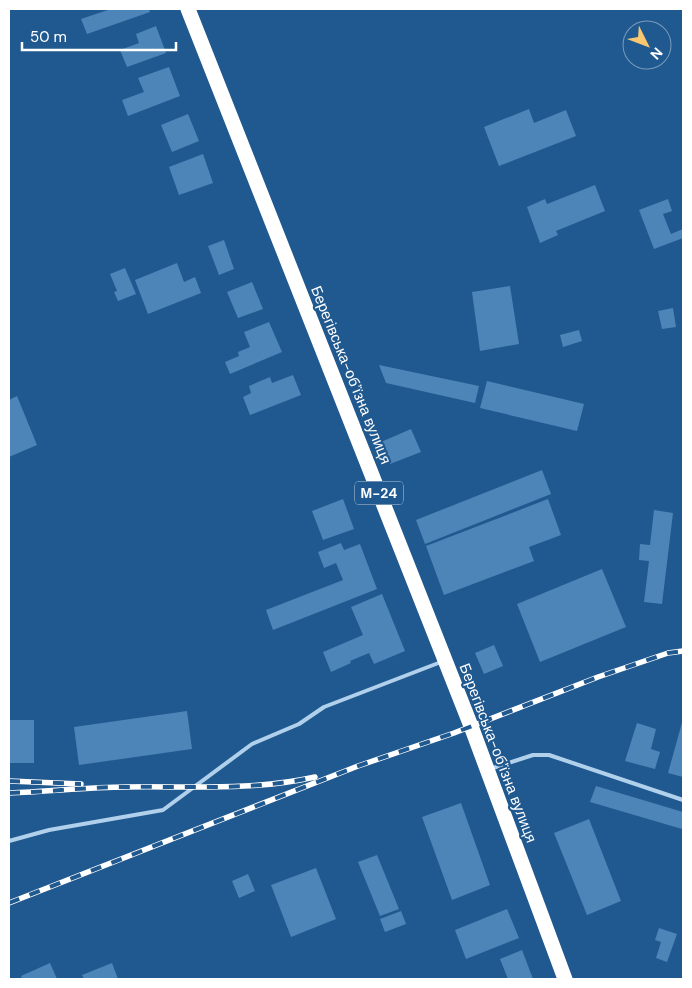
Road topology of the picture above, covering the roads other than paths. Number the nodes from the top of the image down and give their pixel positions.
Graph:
1 (188, 9) edge
2 (445, 660) junction
3 (487, 771) junction
4 (683, 800) edge
5 (9, 841) edge
6 (565, 979) edge

1 - 2 highway, Берегівська-обʼїзна вулиця / М-24
2 - 3 highway, Берегівська-обʼїзна вулиця / М-24
2 - 5 lane
3 - 4 lane
3 - 6 highway, Берегівська-обʼїзна вулиця / М-24

